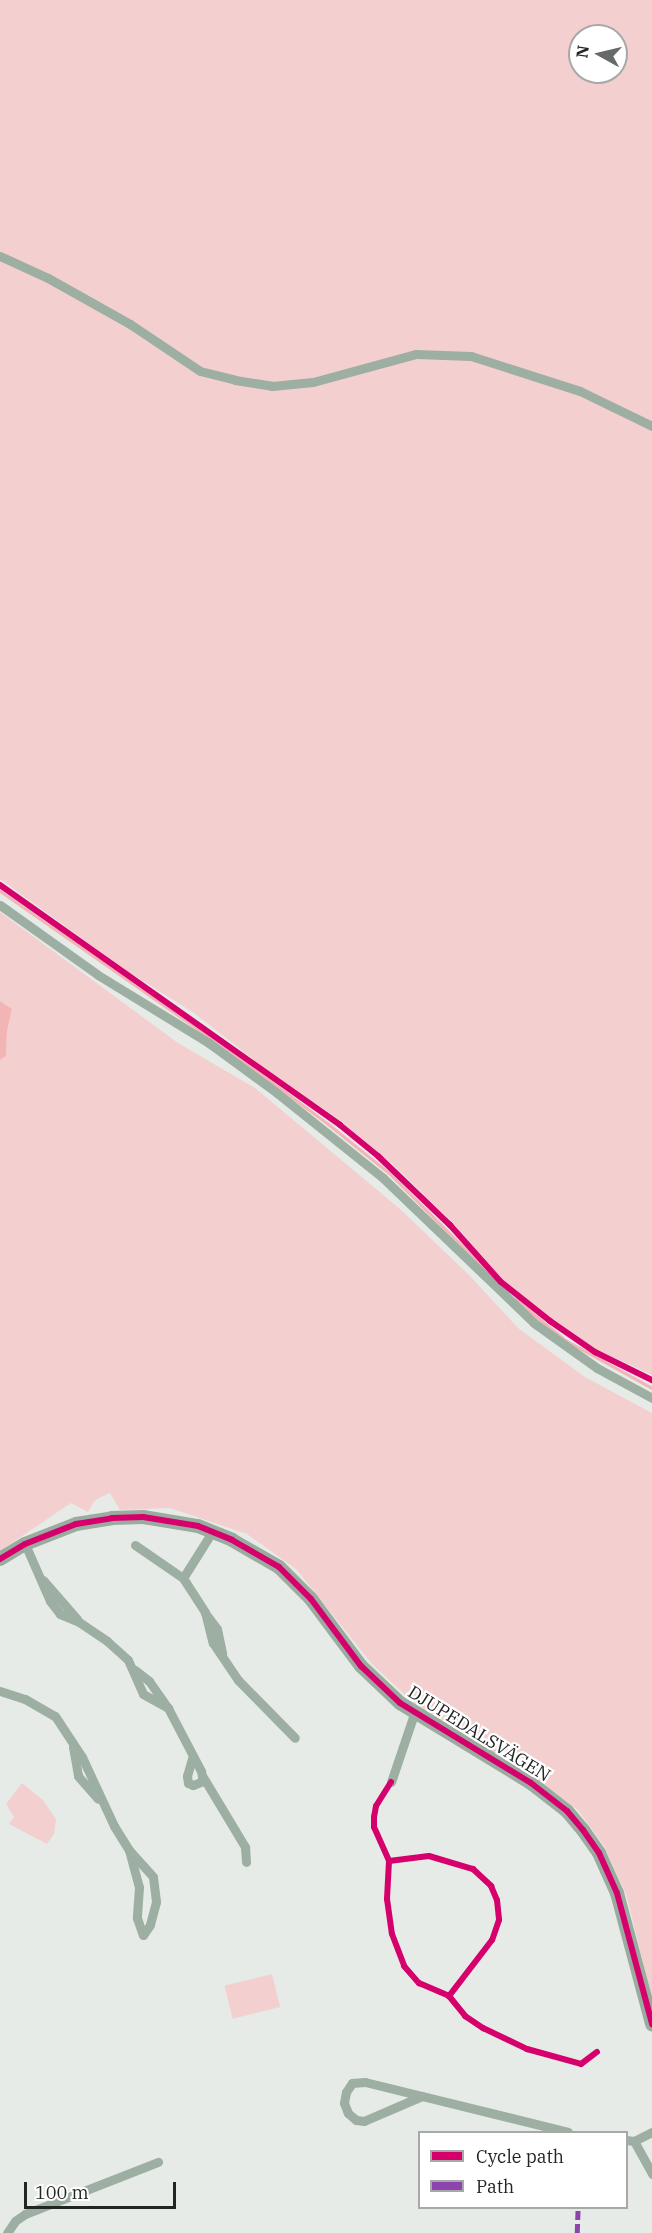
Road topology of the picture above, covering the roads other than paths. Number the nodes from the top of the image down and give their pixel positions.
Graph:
1 (0, 256) edge
2 (652, 426) edge
3 (0, 906) edge
4 (652, 1398) edge
5 (212, 1532) junction
6 (25, 1544) junction
7 (135, 1545) dead end
8 (0, 1558) edge
9 (183, 1578) junction
10 (0, 1691) edge
11 (414, 1714) junction
12 (295, 1738) dead end
13 (192, 1758) junction
14 (203, 1777) junction
15 (391, 1782) dead end
16 (129, 1850) junction
17 (246, 1862) dead end
18 (155, 1883) junction
19 (139, 1887) junction
20 (652, 2024) edge
21 (422, 2096) junction
22 (560, 2131) edge
23 (652, 2132) edge
24 (630, 2140) edge
25 (158, 2162) dead end
26 (652, 2174) edge
27 (7, 2233) edge

1 - 2 street
3 - 4 street
5 - 6 street, DJUPEDALSVÄGEN
5 - 9 street
5 - 11 street, DJUPEDALSVÄGEN
6 - 8 street, DJUPEDALSVÄGEN
6 - 13 street
7 - 9 street
9 - 12 street
10 - 16 street
11 - 15 street
11 - 20 street, DJUPEDALSVÄGEN
13 - 14 street
13 - 14 street
14 - 17 street
16 - 18 street
16 - 19 street
18 - 19 street
18 - 19 street
21 - 21 street
21 - 22 street
23 - 24 street
24 - 26 street
25 - 27 street

